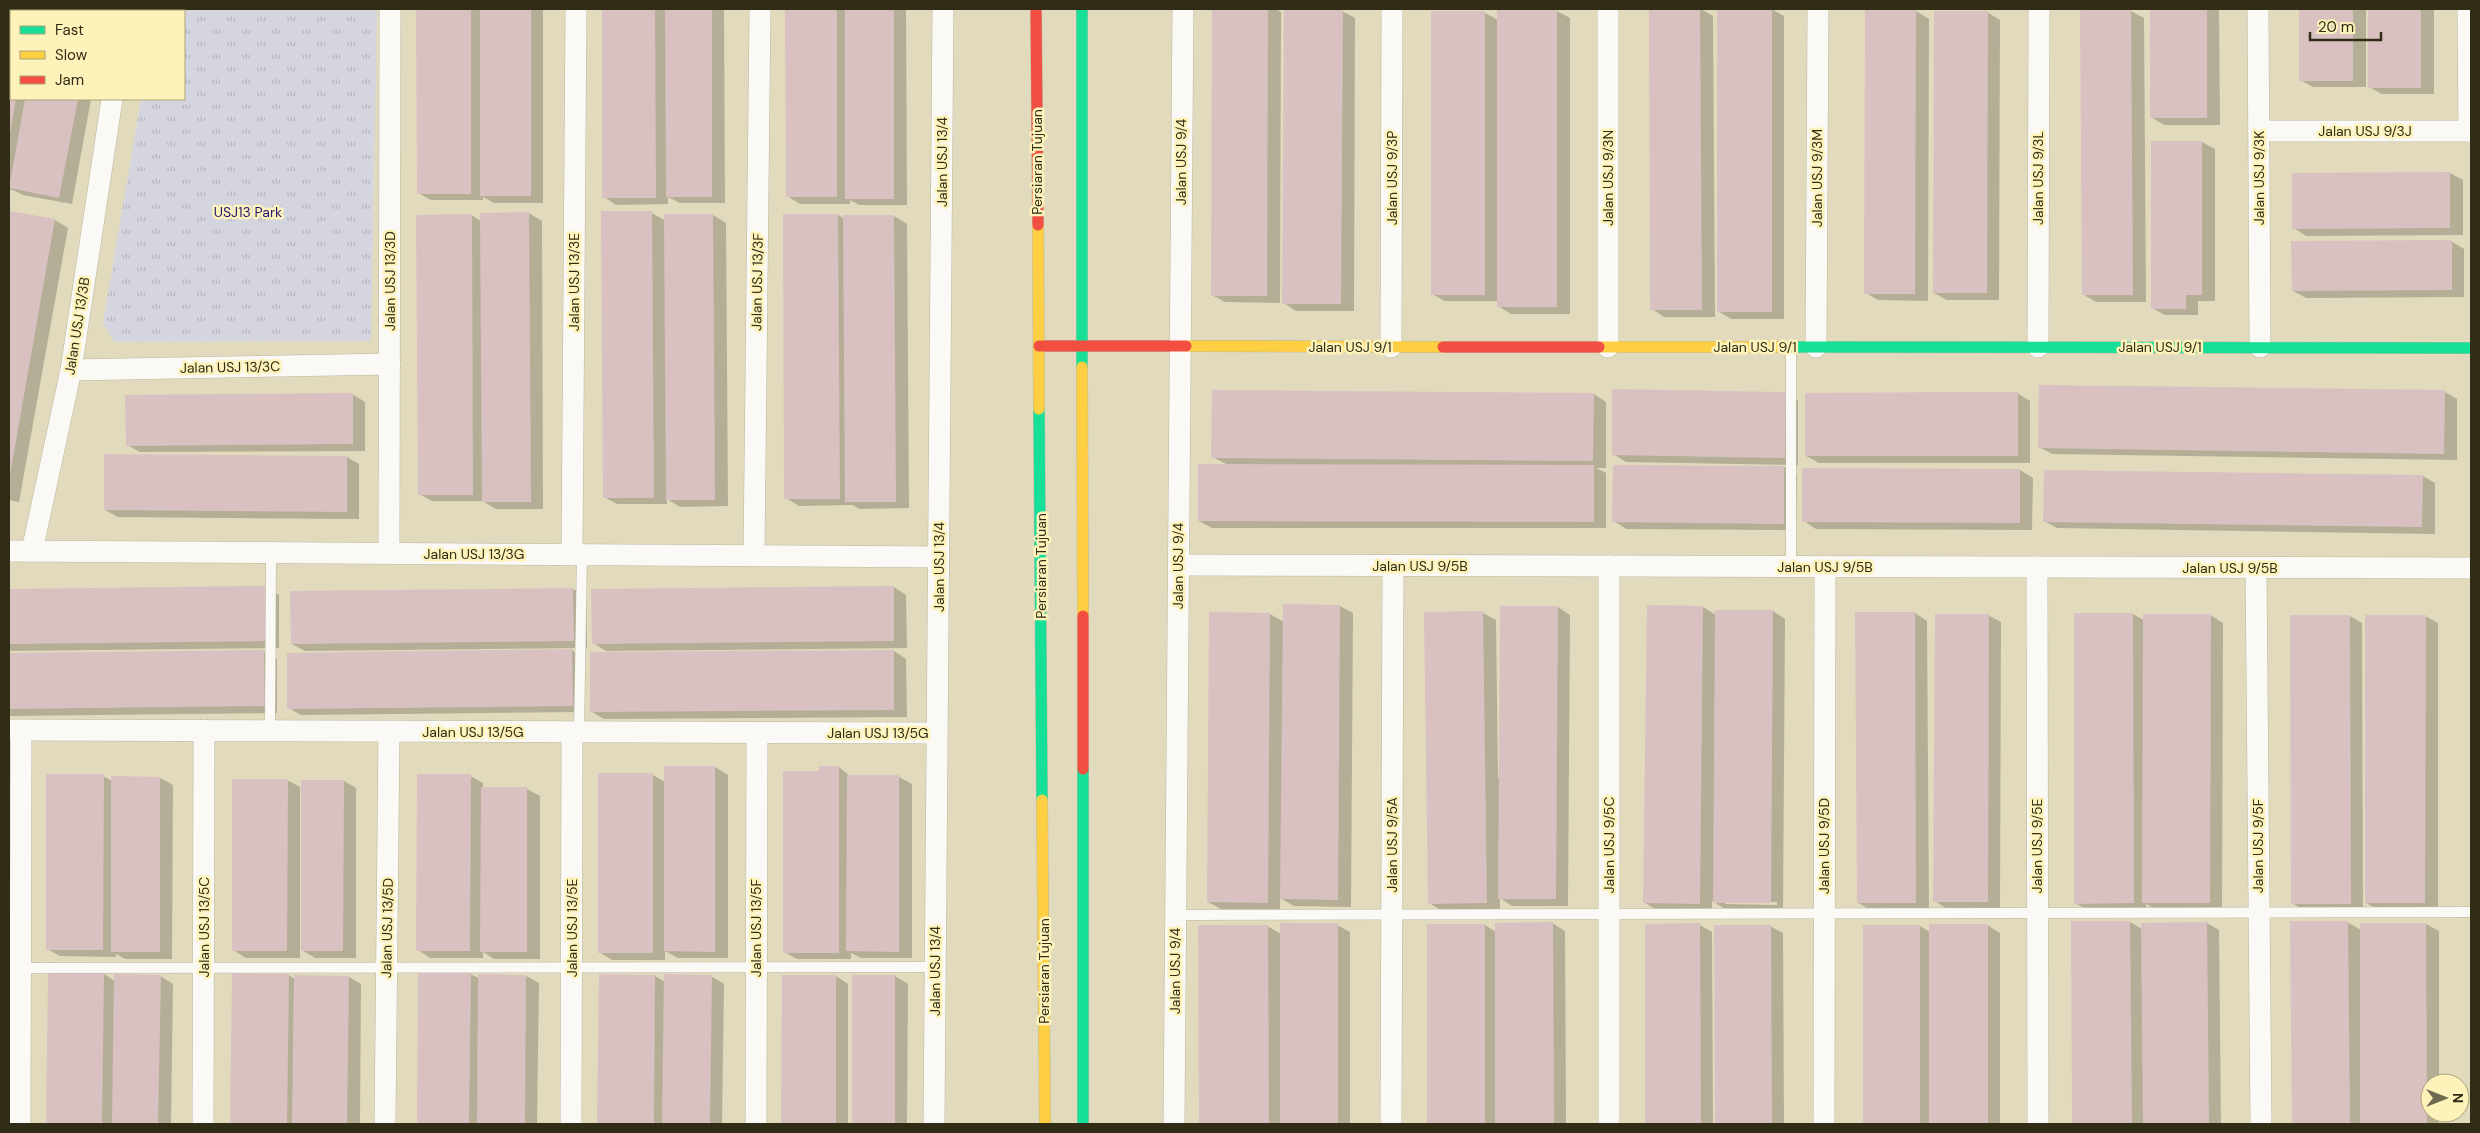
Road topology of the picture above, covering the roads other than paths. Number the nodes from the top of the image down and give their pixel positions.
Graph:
1 (390, 9) edge
2 (576, 9) edge
3 (760, 9) edge
4 (943, 9) edge
5 (1036, 9) edge
6 (1082, 9) edge
7 (1183, 9) edge
8 (1392, 9) edge
9 (1608, 9) edge
10 (1818, 9) edge
11 (2039, 9) edge
12 (2258, 9) edge
13 (2468, 9) edge
14 (112, 100) edge
15 (2470, 130) edge
16 (2259, 131) junction
17 (1039, 346) junction
18 (1083, 347) junction
19 (1180, 347) junction
20 (1392, 347) junction
21 (1608, 347) junction
22 (1791, 347) junction
23 (1816, 347) junction
24 (2038, 348) junction
25 (2260, 348) junction
26 (2471, 348) edge
27 (390, 364) junction
28 (71, 370) junction
29 (9, 551) edge
30 (32, 551) junction
31 (271, 553) junction
32 (389, 553) junction
33 (577, 554) junction
34 (754, 555) junction
35 (939, 557) junction
36 (1178, 565) junction
37 (1393, 566) junction
38 (1609, 566) junction
39 (1791, 567) junction
40 (1825, 567) junction
41 (2037, 567) junction
42 (2256, 568) junction
43 (2471, 568) edge
44 (15, 730) edge
45 (204, 730) junction
46 (270, 731) junction
47 (389, 731) junction
48 (576, 732) junction
49 (757, 732) junction
50 (937, 733) junction
51 (2259, 912) junction
52 (2471, 912) edge
53 (2037, 913) junction
54 (1609, 914) junction
55 (1824, 914) junction
56 (1392, 915) junction
57 (1176, 916) junction
58 (572, 967) junction
59 (756, 967) junction
60 (935, 967) junction
61 (15, 968) edge
62 (204, 968) junction
63 (387, 968) junction
64 (20, 1124) edge
65 (203, 1124) edge
66 (385, 1124) edge
67 (571, 1124) edge
68 (756, 1124) edge
69 (934, 1124) edge
70 (1045, 1124) edge
71 (1083, 1124) edge
72 (1174, 1124) edge
73 (1391, 1124) edge
74 (1609, 1124) edge
75 (1824, 1124) edge
76 (2038, 1124) edge
77 (2261, 1124) edge

1 - 27 street, Jalan USJ 13/3D
2 - 33 street, Jalan USJ 13/3E
3 - 34 street, Jalan USJ 13/3F
4 - 35 street, Jalan USJ 13/4
5 - 17 main road, Persiaran Tujuan
6 - 18 main road
7 - 19 street, Jalan USJ 9/4
8 - 20 street, Jalan USJ 9/3P
9 - 21 street, Jalan USJ 9/3N
10 - 23 street, Jalan USJ 9/3M
11 - 24 street, Jalan USJ 9/3L
12 - 16 street, Jalan USJ 9/3K
13 - 15 street
14 - 28 street, Jalan USJ 13/3B
15 - 16 street, Jalan USJ 9/3J
16 - 25 street, Jalan USJ 9/3K
17 - 18 main road, Jalan USJ 9/1
17 - 70 main road, Persiaran Tujuan
18 - 19 main road, Jalan USJ 9/1
18 - 71 main road
19 - 20 main road, Jalan USJ 9/1
19 - 36 street, Jalan USJ 9/4
20 - 21 main road, Jalan USJ 9/1
21 - 22 main road, Jalan USJ 9/1
22 - 23 main road, Jalan USJ 9/1
22 - 39 lane
23 - 24 main road, Jalan USJ 9/1
24 - 25 main road, Jalan USJ 9/1
25 - 26 main road, Jalan USJ 9/1
27 - 28 street, Jalan USJ 13/3C
27 - 32 street, Jalan USJ 13/3D
28 - 30 street, Jalan USJ 13/3B
29 - 30 street, Jalan USJ 13/3G
30 - 31 street, Jalan USJ 13/3G
31 - 32 street, Jalan USJ 13/3G
31 - 46 lane
32 - 33 street, Jalan USJ 13/3G
33 - 34 street, Jalan USJ 13/3G
33 - 48 lane
34 - 35 street, Jalan USJ 13/3G
35 - 50 street, Jalan USJ 13/4
36 - 37 street, Jalan USJ 9/5B
36 - 57 street, Jalan USJ 9/4
37 - 38 street, Jalan USJ 9/5B
37 - 56 street, Jalan USJ 9/5A
38 - 39 street, Jalan USJ 9/5B
38 - 54 street, Jalan USJ 9/5C
39 - 40 street, Jalan USJ 9/5B
40 - 41 street, Jalan USJ 9/5B
40 - 55 street, Jalan USJ 9/5D
41 - 42 street, Jalan USJ 9/5B
41 - 53 street, Jalan USJ 9/5E
42 - 43 street, Jalan USJ 9/5B
42 - 51 street, Jalan USJ 9/5F
44 - 45 street, Jalan USJ 13/5G
44 - 61 street
45 - 46 street, Jalan USJ 13/5G
45 - 62 street, Jalan USJ 13/5C
46 - 47 street, Jalan USJ 13/5G
47 - 48 street, Jalan USJ 13/5G
47 - 63 street, Jalan USJ 13/5D
48 - 49 street, Jalan USJ 13/5G
48 - 58 street, Jalan USJ 13/5E
49 - 50 street, Jalan USJ 13/5G
49 - 59 street, Jalan USJ 13/5F
50 - 60 street, Jalan USJ 13/4
51 - 52 lane
51 - 53 lane
51 - 77 street, Jalan USJ 9/5F
53 - 55 lane
53 - 76 street, Jalan USJ 9/5E
54 - 55 lane
54 - 56 lane
54 - 74 street, Jalan USJ 9/5C
55 - 75 street, Jalan USJ 9/5D
56 - 57 lane
56 - 73 street, Jalan USJ 9/5A
57 - 72 street, Jalan USJ 9/4
58 - 59 lane
58 - 63 lane
58 - 67 street, Jalan USJ 13/5E
59 - 60 lane
59 - 68 street, Jalan USJ 13/5F
60 - 69 street, Jalan USJ 13/4
61 - 62 lane
61 - 64 street
62 - 63 lane
62 - 65 street, Jalan USJ 13/5C
63 - 66 street, Jalan USJ 13/5D

